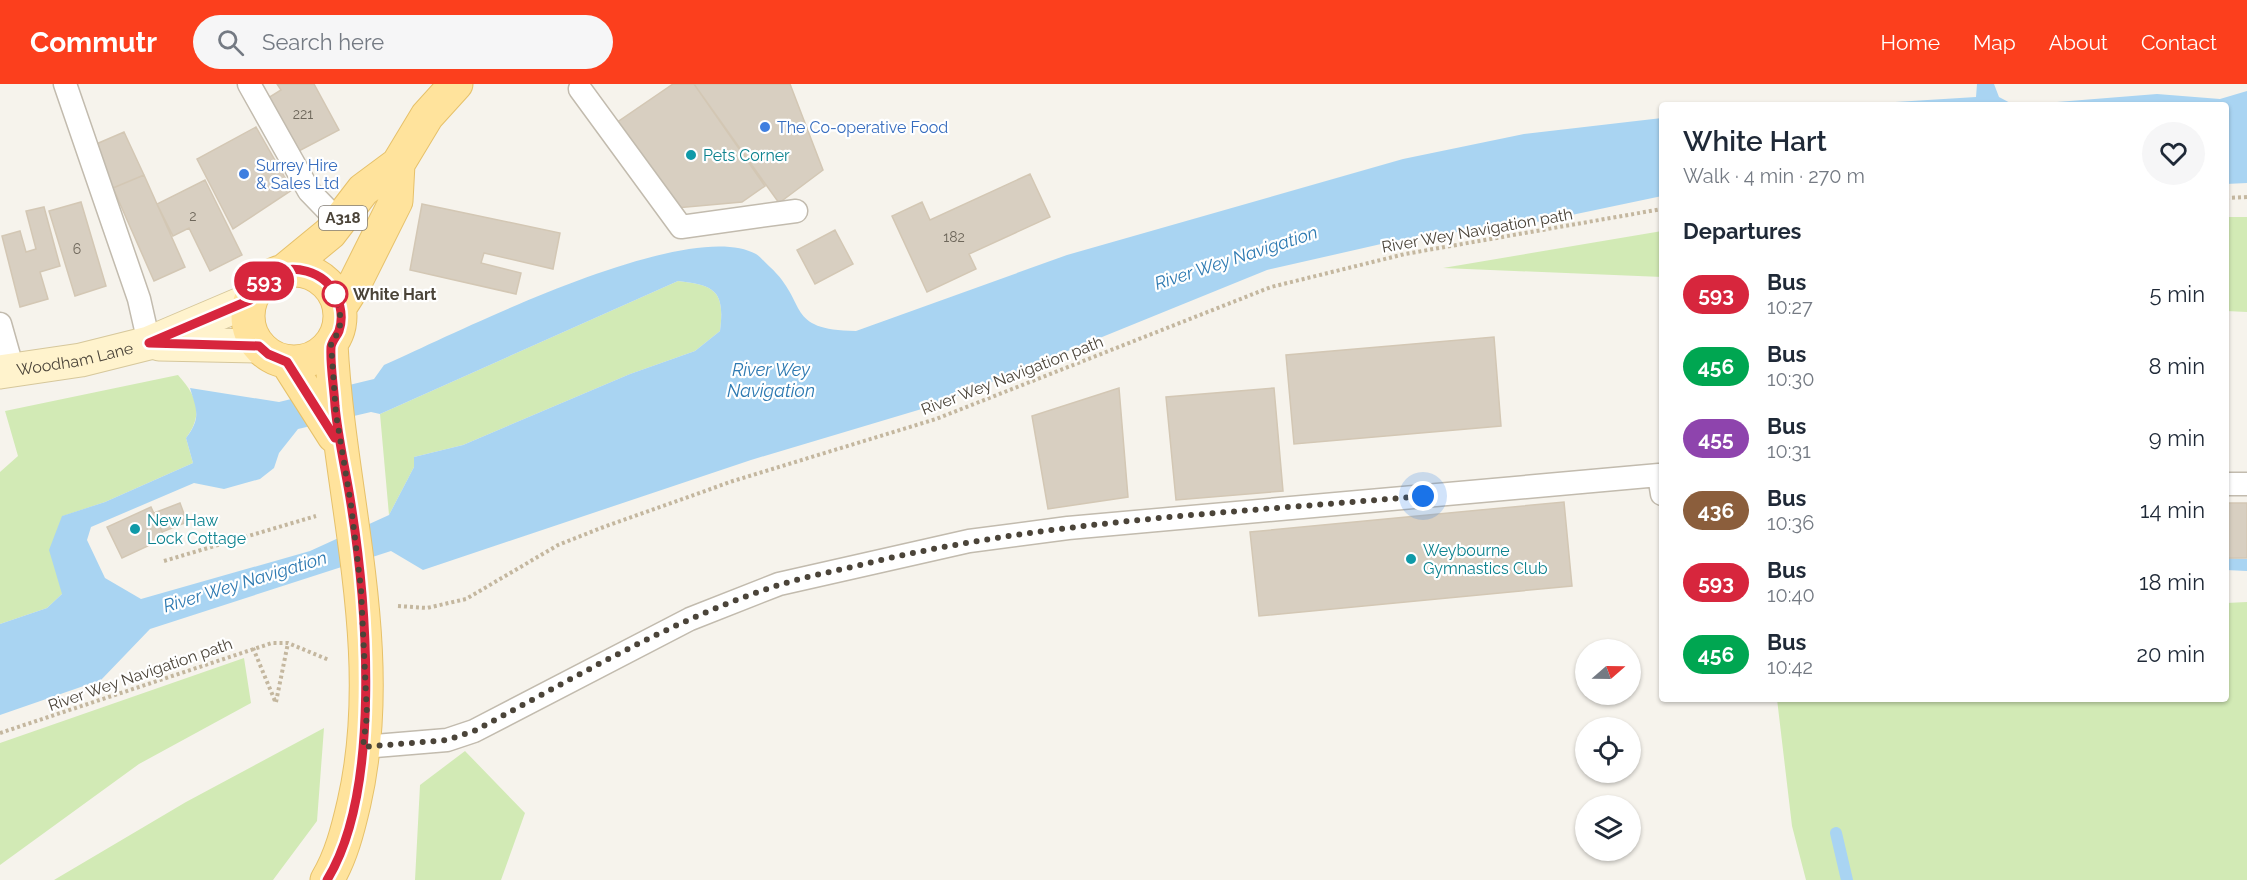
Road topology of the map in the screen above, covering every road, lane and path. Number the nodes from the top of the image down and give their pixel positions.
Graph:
1 (65, 84) edge
2 (249, 84) edge
3 (456, 84) edge
4 (580, 89) dead end
5 (398, 164) junction
6 (2247, 197) edge
7 (2229, 198) edge
8 (1659, 210) edge
9 (796, 211) dead end
10 (339, 222) junction
11 (285, 270) junction
12 (250, 300) junction
13 (340, 307) junction
14 (0, 324) edge
15 (149, 343) junction
16 (259, 346) junction
17 (332, 358) junction
18 (7, 371) edge
19 (294, 373) junction
20 (340, 448) junction
21 (1659, 475) edge
22 (2229, 484) edge
23 (2247, 484) edge
24 (326, 514) dead end
25 (164, 561) dead end
26 (388, 605) dead end
27 (288, 643) junction
28 (253, 648) junction
29 (335, 662) dead end
30 (0, 733) edge
31 (363, 747) junction
32 (330, 879) edge

1 - 15 lane
2 - 10 lane
3 - 5 main road, A318
4 - 9 lane
5 - 10 main road, A318
5 - 13 main road, A318
6 - 7 path
8 - 26 path, River Wey Navigation path
10 - 11 main road, A318
11 - 12 main road
11 - 13 main road
12 - 15 main road, Woodham Lane
12 - 16 main road
13 - 17 main road
14 - 18 lane
15 - 16 main road, Woodham Lane
15 - 18 main road, Woodham Lane
16 - 19 main road
17 - 19 main road
17 - 20 main road
19 - 20 main road
20 - 31 main road
21 - 31 lane
22 - 23 lane
24 - 25 path
27 - 28 path, River Wey Navigation path
27 - 28 path
27 - 29 path
28 - 30 path, River Wey Navigation path
31 - 32 main road

